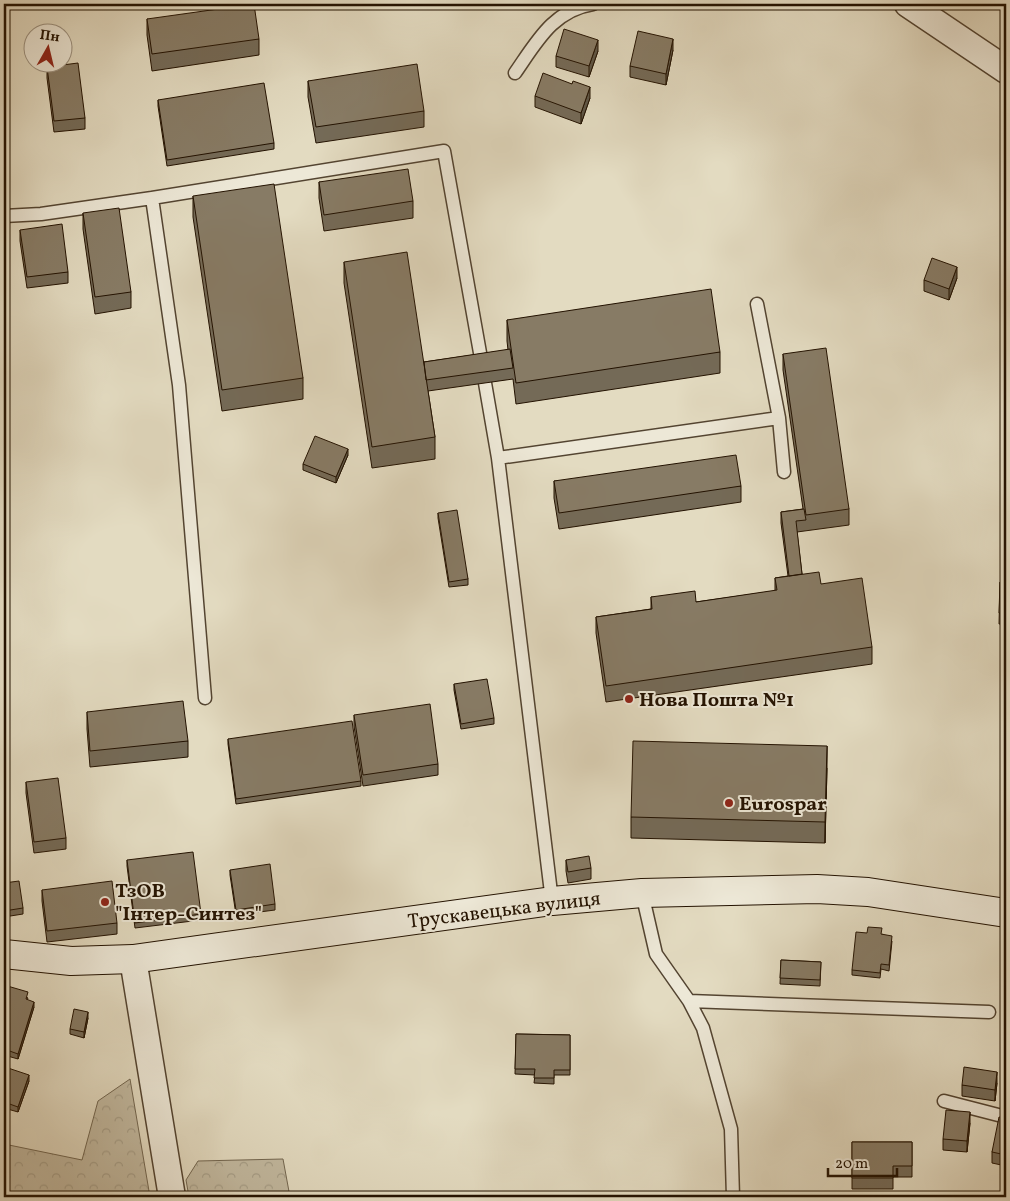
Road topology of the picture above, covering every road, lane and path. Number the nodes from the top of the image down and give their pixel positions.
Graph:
1 (593, 4) edge
2 (911, 5) edge
3 (1006, 70) edge
4 (515, 74) dead end
5 (152, 198) junction
6 (4, 216) edge
7 (757, 304) dead end
8 (482, 364) edge
9 (485, 383) edge
10 (778, 418) junction
11 (498, 458) junction
12 (784, 472) dead end
13 (205, 698) dead end
14 (642, 892) junction
15 (552, 901) junction
16 (1006, 913) edge
17 (4, 954) edge
18 (133, 959) junction
19 (689, 1001) junction
20 (989, 1012) dead end
21 (944, 1101) dead end
22 (1006, 1117) edge
23 (172, 1197) edge
24 (733, 1197) edge

1 - 4 lane
2 - 3 street
5 - 6 lane
5 - 8 lane
5 - 13 lane
7 - 10 lane
9 - 11 lane
10 - 11 lane
10 - 12 lane
11 - 15 lane
14 - 15 main road, Трускавецька вулиця
14 - 16 main road, Трускавецька вулиця
14 - 19 lane
15 - 18 main road, Трускавецька вулиця
17 - 18 main road, Трускавецька вулиця
18 - 23 street
19 - 20 lane
19 - 24 lane
21 - 22 lane

